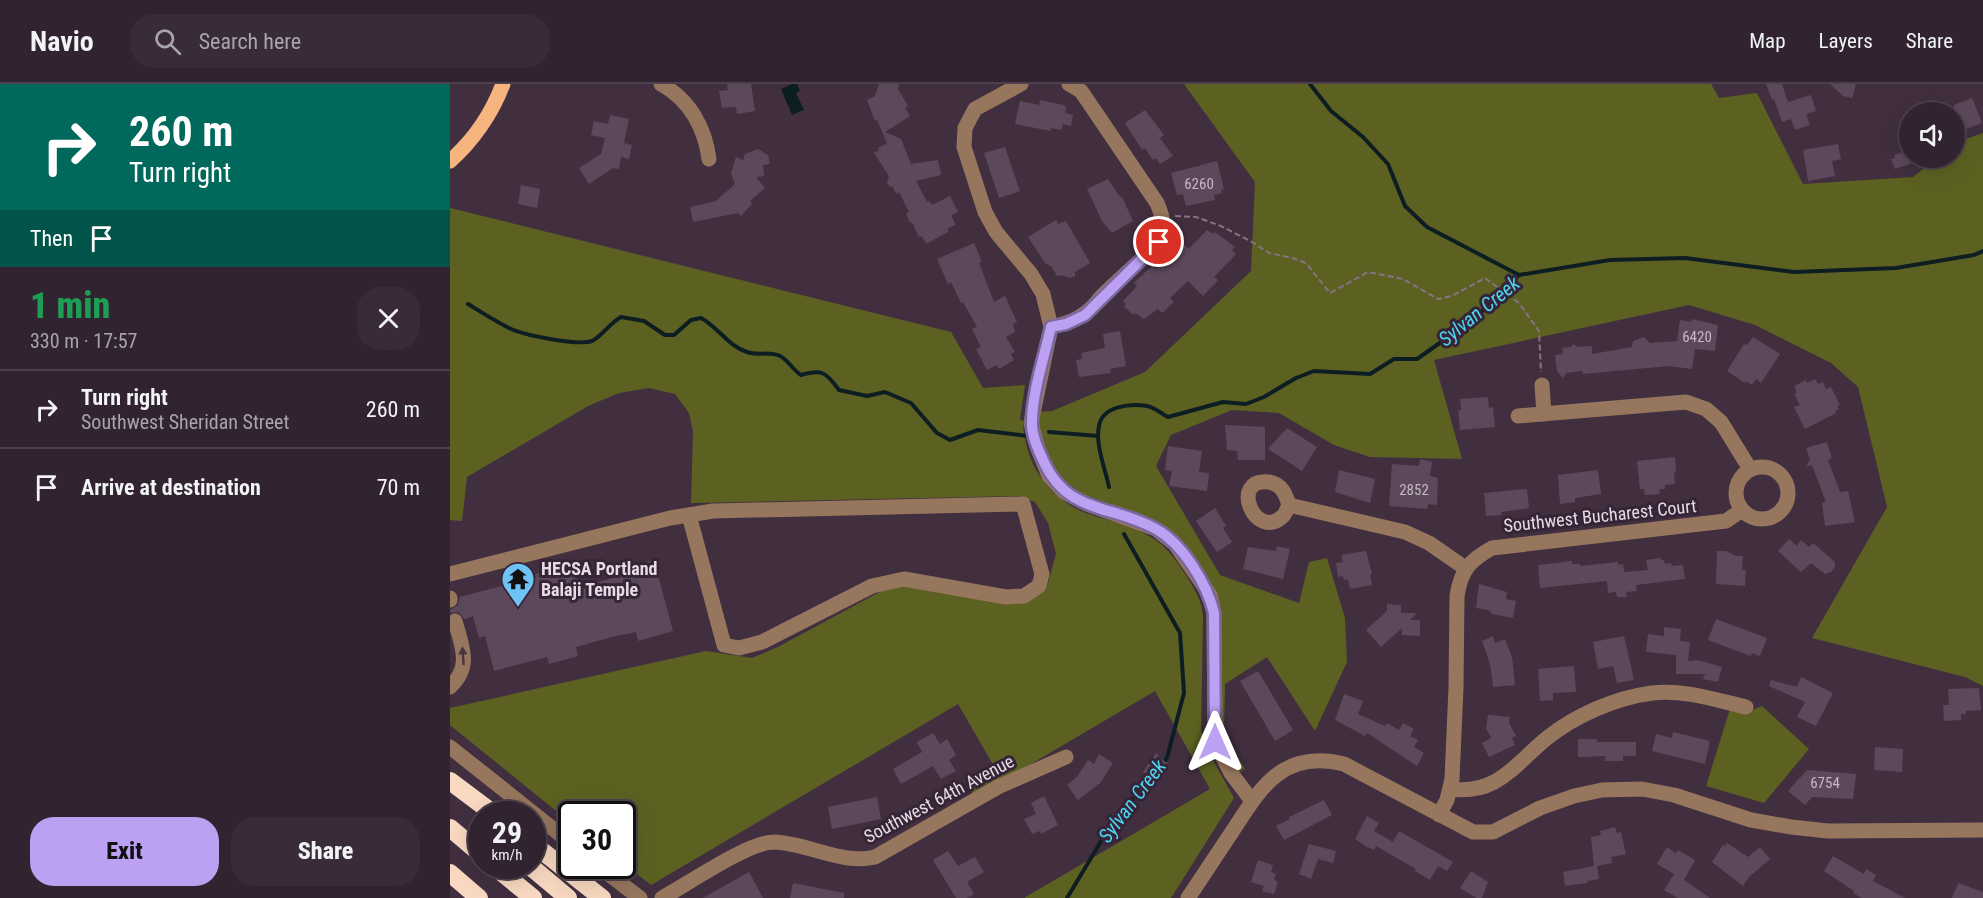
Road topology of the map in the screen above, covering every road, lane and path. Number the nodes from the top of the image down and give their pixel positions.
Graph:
1 (503, 84) edge
2 (661, 84) edge
3 (1021, 84) edge
4 (1069, 84) edge
5 (709, 159) dead end
6 (450, 161) edge
7 (1163, 215) junction
8 (1051, 327) junction
9 (1542, 385) joint
10 (1544, 414) junction
11 (1518, 416) dead end
12 (1750, 469) junction
13 (1289, 505) dead end
14 (1742, 510) junction
15 (689, 515) junction
16 (1465, 568) junction
17 (450, 574) edge
18 (456, 621) dead end
19 (450, 687) edge
20 (1746, 707) dead end
21 (450, 747) edge
22 (1066, 757) dead end
23 (450, 781) edge
24 (1450, 789) junction
25 (450, 791) edge
26 (477, 801) edge
27 (1251, 801) junction
28 (468, 807) edge
29 (1439, 814) junction
30 (450, 828) edge
31 (1983, 830) edge
32 (558, 833) edge
33 (468, 843) edge
34 (546, 854) edge
35 (450, 873) edge
36 (510, 879) edge
37 (545, 879) edge
38 (615, 879) edge
39 (478, 898) edge
40 (533, 898) edge
41 (568, 898) edge
42 (602, 898) edge
43 (640, 898) edge
44 (662, 898) edge
45 (1188, 898) edge

1 - 6 main road
2 - 5 street
3 - 8 street
4 - 7 street
7 - 8 street
7 - 9 path
8 - 27 street
9 - 10 street
10 - 11 street
10 - 12 street
12 - 14 street
12 - 14 street
13 - 16 street
14 - 16 street, Southwest Bucharest Court
15 - 15 street
15 - 17 street
16 - 24 street
19 -> 18 street
20 - 24 street
21 - 32 street
22 - 44 street, Southwest 64th Avenue
23 - 26 highway
24 - 29 street
25 - 28 highway
27 - 29 street
27 - 45 street
29 - 31 street
30 - 33 highway
34 - 42 highway
35 - 39 highway
36 - 40 highway
37 - 41 highway
38 - 43 street

